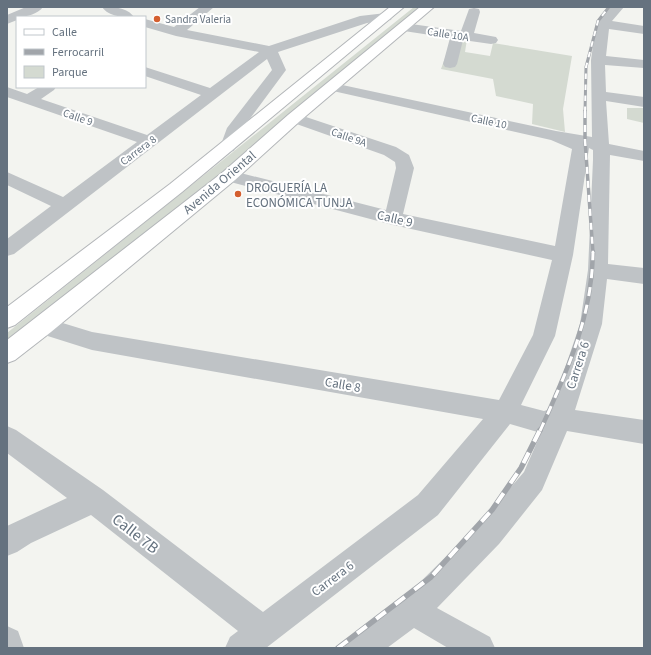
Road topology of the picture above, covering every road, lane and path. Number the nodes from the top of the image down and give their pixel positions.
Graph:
1 (37, 7) edge
2 (108, 7) edge
3 (208, 7) edge
4 (428, 7) edge
5 (618, 7) edge
6 (389, 10) edge
7 (474, 12) dead end
8 (16, 16) edge
9 (126, 16) edge
10 (146, 23) edge
11 (603, 24) junction
12 (404, 27) junction
13 (644, 30) edge
14 (176, 32) junction
15 (462, 36) junction
16 (491, 40) dead end
17 (270, 50) junction
18 (598, 60) junction
19 (450, 64) dead end
20 (644, 64) edge
21 (146, 71) edge
22 (333, 87) junction
23 (47, 88) edge
24 (7, 92) edge
25 (213, 94) junction
26 (598, 96) junction
27 (28, 100) junction
28 (644, 102) edge
29 (294, 118) junction
30 (556, 136) junction
31 (150, 141) junction
32 (228, 147) junction
33 (602, 148) junction
34 (644, 156) edge
35 (229, 176) junction
36 (7, 178) edge
37 (65, 205) junction
38 (393, 218) junction
39 (7, 249) edge
40 (563, 255) junction
41 (598, 270) junction
42 (644, 276) edge
43 (7, 319) edge
44 (43, 326) junction
45 (7, 353) edge
46 (505, 412) junction
47 (560, 419) junction
48 (644, 432) edge
49 (7, 438) edge
50 (93, 500) junction
51 (7, 542) edge
52 (413, 611) junction
53 (263, 631) junction
54 (7, 642) edge
55 (8, 648) edge
56 (241, 648) edge
57 (360, 648) edge
58 (479, 648) edge

1 - 8 street
2 - 9 street
3 - 14 street
4 - 12 main road, Avenida Oriental
5 - 11 street
6 - 17 street, Carrera 8
6 - 32 main road, Avenida Oriental
7 - 15 street
10 - 14 street
11 - 13 street
11 - 18 street, Carrera 6
12 - 15 street, Calle 10A
12 - 22 main road, Avenida Oriental
14 - 17 street
15 - 16 street, Calle 10A
15 - 19 street
17 - 25 street, Carrera 8
17 - 32 street
18 - 20 street
18 - 26 street, Carrera 6
21 - 25 street
22 - 29 main road, Avenida Oriental
22 - 30 street, Calle 10
23 - 27 street
24 - 27 street, Calle 9
25 - 31 street, Carrera 8
26 - 28 street
26 - 33 street, Carrera 6
27 - 31 street, Calle 9
29 - 35 main road, Avenida Oriental
29 - 38 street, Calle 9A
30 - 33 street, Calle 10
30 - 40 street, Carrera 6
31 - 37 street, Carrera 8
32 - 43 main road, Avenida Oriental
33 - 34 street, Calle 10
33 - 41 street, Carrera 6
35 - 38 street, Calle 9
35 - 44 main road, Avenida Oriental
36 - 37 street
37 - 39 street, Carrera 8
38 - 40 street, Calle 9
40 - 46 street, Carrera 6
41 - 42 street
41 - 47 street, Carrera 6
44 - 45 main road, Avenida Oriental
44 - 46 street, Calle 8
46 - 47 street, Calle 8
46 - 53 street, Carrera 6
47 - 48 street, Calle 8
47 - 52 street, Carrera 6
49 - 50 street, Calle 7B
50 - 51 street
50 - 53 street, Calle 7B
52 - 57 street, Carrera 6
52 - 58 street
53 - 56 street, Carrera 6
54 - 55 street

